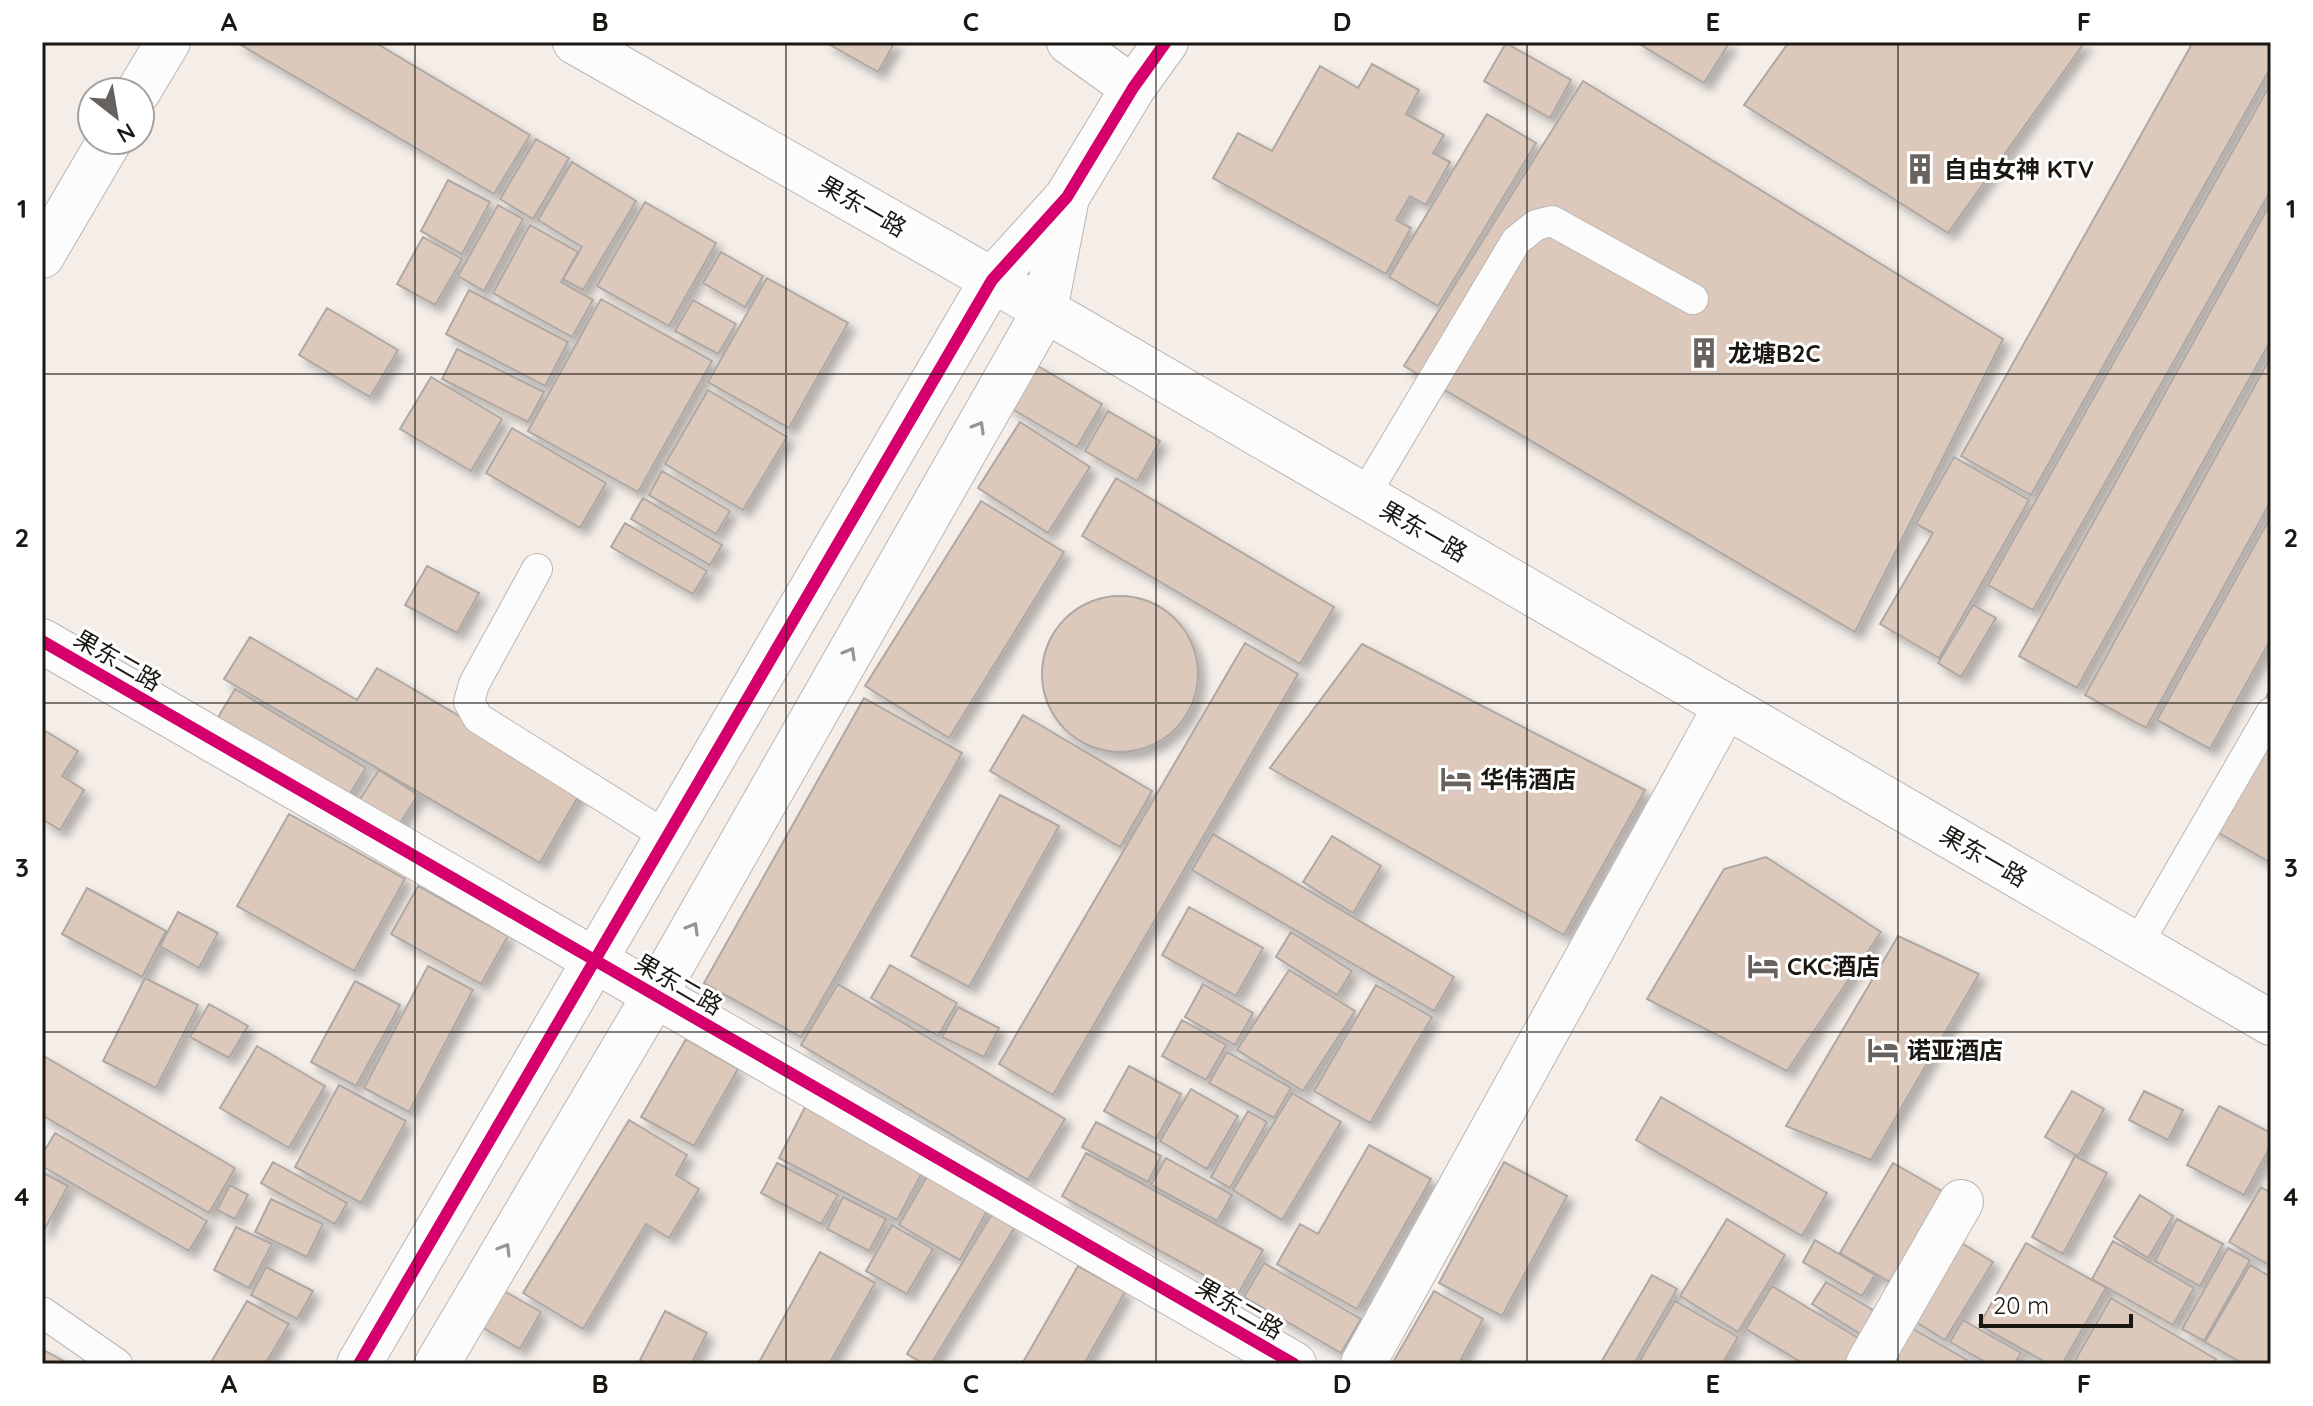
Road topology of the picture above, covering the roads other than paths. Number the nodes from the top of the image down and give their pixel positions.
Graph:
1 (168, 42) edge
2 (575, 42) edge
3 (1069, 42) edge
4 (1166, 42) edge
5 (148, 76) edge
6 (1133, 88) junction
7 (101, 156) edge
8 (1067, 197) junction
9 (42, 256) edge
10 (992, 280) junction
11 (1693, 299) dead end
12 (1045, 310) junction
13 (1364, 496) junction
14 (537, 569) dead end
15 (42, 641) edge
16 (770, 663) junction
17 (828, 692) junction
18 (1726, 706) junction
19 (2271, 713) edge
20 (668, 837) junction
21 (2137, 945) junction
22 (596, 961) junction
23 (655, 995) junction
24 (2271, 1023) edge
25 (1961, 1202) dead end
26 (420, 1260) junction
27 (478, 1294) junction
28 (42, 1312) edge
29 (117, 1364) edge
30 (359, 1364) edge
31 (437, 1364) edge
32 (1294, 1364) edge
33 (1363, 1364) edge
34 (1868, 1364) edge

1 - 5 street
2 - 10 street, 果东一路
3 - 6 street
4 - 6 street
6 - 8 street
7 - 9 street
8 - 10 street
8 - 12 street
10 - 12 street, 果东一路
10 - 16 street
11 - 13 lane
12 - 13 street, 果东一路
17 -> 12 street
13 - 18 street, 果东一路
14 - 20 lane
15 - 22 street, 果东二路
16 - 17 street
16 - 20 street
23 -> 17 street
18 - 21 street, 果东一路
18 - 33 street
19 - 21 lane
20 - 22 street
21 - 24 street, 果东一路
22 - 23 street, 果东二路
22 - 26 street
27 -> 23 street
23 - 32 street, 果东二路
25 - 34 street
26 - 27 street
26 - 30 street
27 - 31 street
28 - 29 lane

